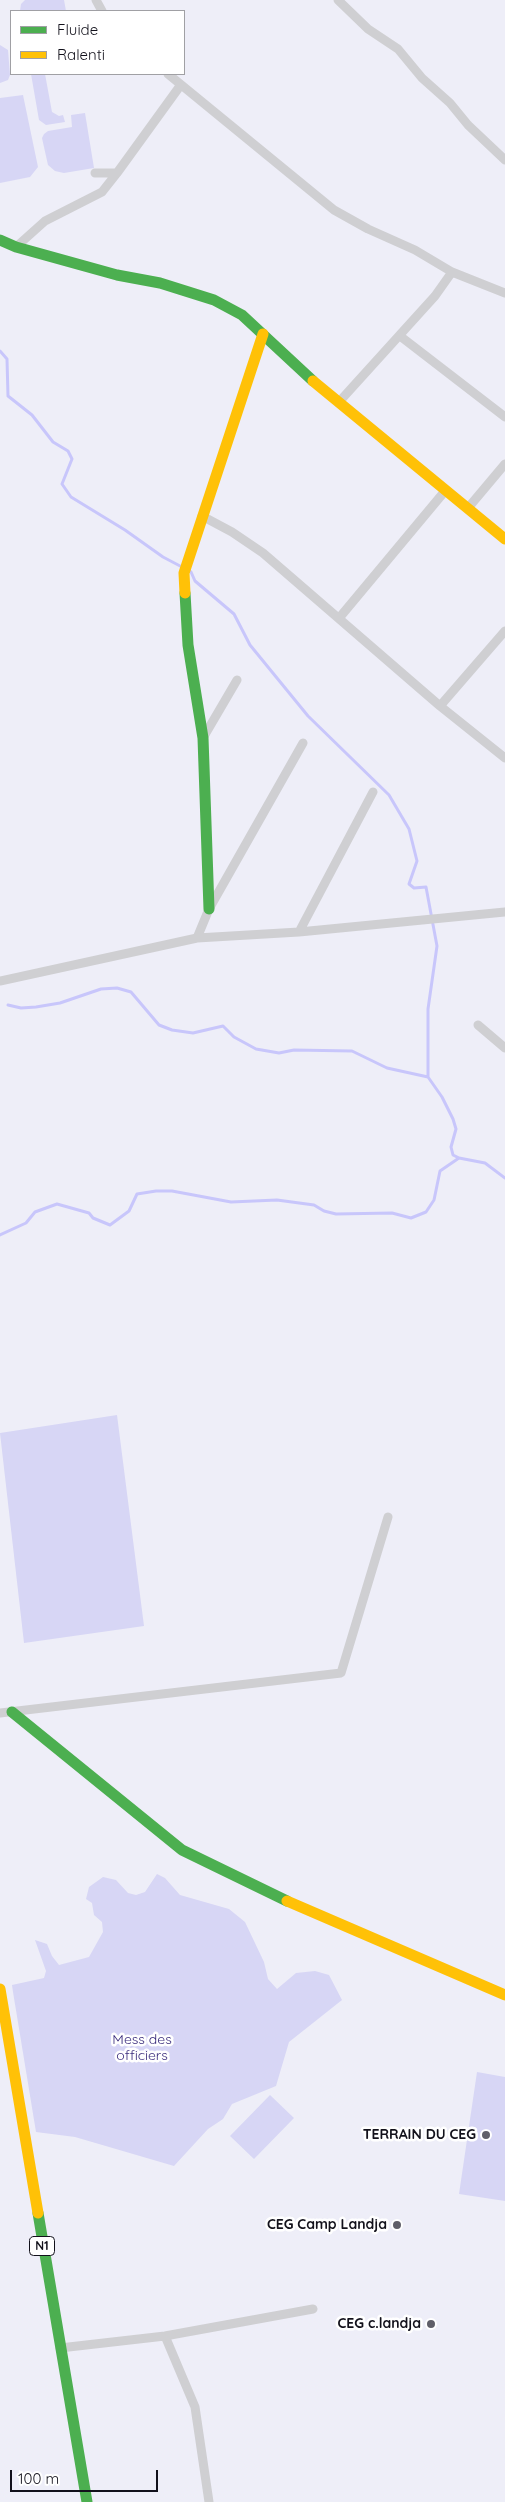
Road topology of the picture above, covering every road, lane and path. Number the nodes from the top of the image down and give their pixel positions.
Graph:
1 (338, 0) edge
2 (169, 75) edge
3 (180, 86) junction
4 (505, 160) edge
5 (95, 173) dead end
6 (117, 173) junction
7 (0, 240) edge
8 (16, 247) junction
9 (452, 272) junction
10 (505, 293) edge
11 (263, 334) junction
12 (400, 336) junction
13 (339, 402) junction
14 (505, 418) edge
15 (505, 464) edge
16 (445, 491) junction
17 (468, 508) junction
18 (202, 516) junction
19 (505, 540) edge
20 (340, 617) junction
21 (505, 631) edge
22 (238, 680) dead end
23 (440, 706) junction
24 (203, 738) junction
25 (303, 743) dead end
26 (505, 758) edge
27 (373, 792) dead end
28 (209, 909) junction
29 (505, 912) edge
30 (299, 932) junction
31 (197, 938) junction
32 (0, 981) edge
33 (478, 1025) dead end
34 (505, 1048) edge
35 (388, 1517) dead end
36 (12, 1712) junction
37 (0, 1713) edge
38 (0, 1989) edge
39 (505, 1995) edge
40 (313, 2309) dead end
41 (165, 2336) junction
42 (60, 2348) junction
43 (87, 2502) edge
44 (209, 2502) edge

1 - 4 street
2 - 3 street
3 - 6 street
3 - 9 street
5 - 6 street
6 - 8 street
7 - 8 main road
8 - 11 main road
9 - 10 street
9 - 12 street
11 - 13 main road
11 - 18 main road
12 - 13 street
12 - 14 street
13 - 16 main road
15 - 17 street
16 - 17 main road
16 - 20 street
17 - 19 main road
18 - 20 street
18 - 24 main road
20 - 23 street
21 - 23 street
22 - 24 street
23 - 26 street
24 - 28 main road
25 - 28 street
27 - 30 street
28 - 31 street
29 - 30 street
30 - 31 street
31 - 32 street
33 - 34 street
35 - 36 street
36 - 37 street
36 - 39 main road
38 - 42 main road, N1
40 - 41 street
41 - 42 street
41 - 44 street
42 - 43 main road, N1

